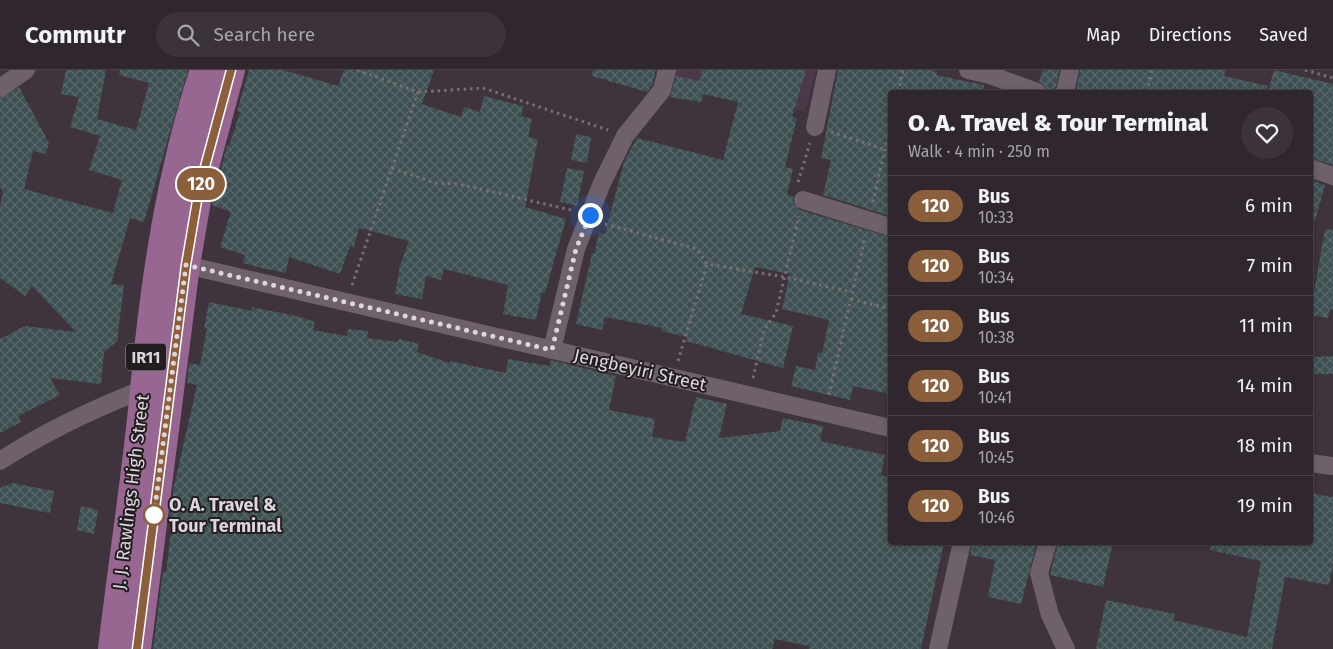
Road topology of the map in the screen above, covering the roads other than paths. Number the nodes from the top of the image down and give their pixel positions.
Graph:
1 (26, 70) edge
2 (204, 70) edge
3 (231, 70) edge
4 (667, 70) edge
5 (826, 70) edge
6 (968, 70) edge
7 (1070, 70) edge
8 (0, 88) edge
9 (1031, 90) edge
10 (1065, 90) edge
11 (815, 127) road end
12 (1313, 169) edge
13 (1333, 176) edge
14 (803, 200) road end
15 (888, 227) edge
16 (186, 265) junction
17 (552, 350) junction
18 (144, 389) junction
19 (888, 428) edge
20 (0, 461) edge
21 (1313, 463) edge
22 (1333, 466) edge
23 (961, 545) edge
24 (1047, 545) edge
25 (112, 649) edge
26 (137, 649) edge
27 (938, 649) edge
28 (1066, 649) edge

1 - 8 street
2 - 18 main road, J. J. Rawlings High Street / IR11
3 - 16 main road, J. J. Rawlings High Street / IR11
4 - 17 street
5 - 11 street
6 - 9 street
7 - 10 street
12 - 13 street
14 - 15 street
16 - 17 street, Jengbeyiri Street
16 - 26 main road, J. J. Rawlings High Street / IR11
17 - 19 street, Jengbeyiri Street
18 - 20 street
18 - 25 main road, J. J. Rawlings High Street / IR11
21 - 22 street
23 - 27 street
24 - 28 street

